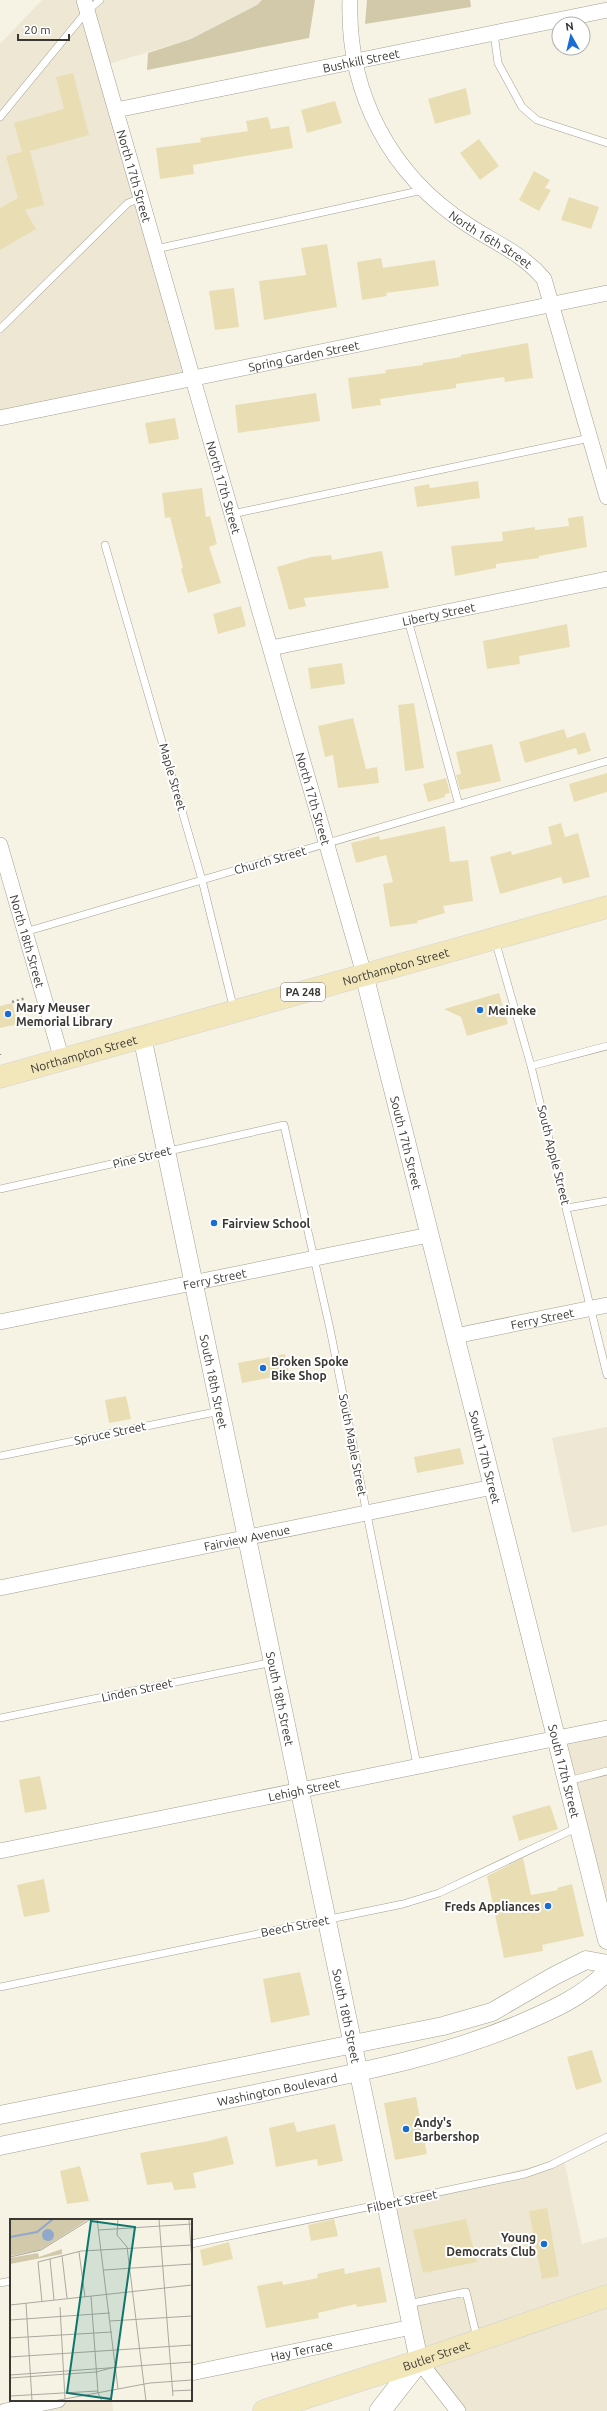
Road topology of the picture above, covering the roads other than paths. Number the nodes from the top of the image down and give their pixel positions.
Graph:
1 (100, 0) edge
2 (350, 0) edge
3 (85, 6) edge
4 (607, 10) edge
5 (494, 33) junction
6 (355, 62) junction
7 (116, 110) junction
8 (0, 117) edge
9 (607, 143) edge
10 (425, 190) junction
11 (141, 198) junction
12 (156, 249) junction
13 (607, 293) edge
14 (551, 304) junction
15 (0, 329) edge
16 (193, 377) junction
17 (0, 418) edge
18 (590, 438) junction
19 (607, 497) edge
20 (232, 514) junction
21 (105, 545) dead end
22 (607, 579) edge
23 (408, 620) junction
24 (271, 648) junction
25 (607, 762) edge
26 (459, 805) junction
27 (326, 844) junction
28 (0, 845) edge
29 (202, 880) junction
30 (607, 907) edge
31 (25, 932) junction
32 (495, 938) junction
33 (364, 974) junction
34 (234, 1012) junction
35 (142, 1036) junction
36 (607, 1046) edge
37 (62, 1060) junction
38 (531, 1066) junction
39 (0, 1077) edge
40 (284, 1125) joint
41 (166, 1151) junction
42 (0, 1189) edge
43 (607, 1201) edge
44 (567, 1208) junction
45 (430, 1236) junction
46 (314, 1258) junction
47 (194, 1283) junction
48 (607, 1305) edge
49 (590, 1308) junction
50 (0, 1322) edge
51 (455, 1336) junction
52 (607, 1375) edge
53 (220, 1411) junction
54 (0, 1456) edge
55 (493, 1487) junction
56 (366, 1513) junction
57 (247, 1538) junction
58 (0, 1588) edge
59 (273, 1662) junction
60 (0, 1718) edge
61 (607, 1728) edge
62 (556, 1738) junction
63 (417, 1765) junction
64 (607, 1771) edge
65 (568, 1781) junction
66 (300, 1789) junction
67 (579, 1827) junction
68 (0, 1851) edge
69 (327, 1920) junction
70 (607, 1940) edge
71 (607, 1964) edge
72 (607, 1972) edge
73 (0, 1987) edge
74 (353, 2044) junction
75 (359, 2072) junction
76 (0, 2115) edge
77 (607, 2137) edge
78 (0, 2146) edge
79 (386, 2204) junction
80 (192, 2244) edge
81 (10, 2281) edge
82 (0, 2283) edge
83 (607, 2296) edge
84 (408, 2304) junction
85 (412, 2327) junction
86 (478, 2340) junction
87 (419, 2361) junction
88 (192, 2373) edge
89 (53, 2401) edge
90 (269, 2410) edge
91 (5, 2411) edge
92 (380, 2411) edge
93 (458, 2411) edge

1 - 3 lane
2 - 6 street, North 16th Street
3 - 7 street, North 17th Street
3 - 8 lane
4 - 5 street, Bushkill Street
5 - 6 street, Bushkill Street
5 - 9 lane
6 - 7 street, Bushkill Street
6 - 10 street, North 16th Street
7 - 11 street, North 17th Street
10 - 12 lane
10 - 14 street, North 16th Street
11 - 12 street, North 17th Street
11 - 15 lane
12 - 16 street, North 17th Street
13 - 14 street, Spring Garden Street
14 - 16 street, Spring Garden Street
14 - 18 street, North 16th Street
16 - 17 street, Spring Garden Street
16 - 20 street, North 17th Street
18 - 19 street, North 16th Street
18 - 20 lane
20 - 24 street, North 17th Street
21 - 29 lane, Maple Street
22 - 23 street, Liberty Street
23 - 24 street, Liberty Street
23 - 26 lane
24 - 27 street, North 17th Street
25 - 26 lane, Church Street
26 - 27 lane, Church Street
27 - 29 lane, Church Street
27 - 33 street, North 17th Street
28 - 31 street, North 18th Street
29 - 31 lane, Church Street
29 - 34 lane, Maple Street
30 - 32 main road, Northampton Street / PA 248
31 - 37 street, North 18th Street
32 - 33 main road, Northampton Street / PA 248
32 - 38 lane, South Apple Street
33 - 34 main road, Northampton Street / PA 248
33 - 45 street, South 17th Street
34 - 35 main road, Northampton Street / PA 248
35 - 37 main road, Northampton Street / PA 248
35 - 41 street, South 18th Street
36 - 38 lane
37 - 39 main road, Northampton Street / PA 248
38 - 44 lane, South Apple Street
40 - 41 lane, Pine Street
40 - 46 lane, South Maple Street
41 - 42 lane, Pine Street
41 - 47 street, South 18th Street
43 - 44 lane
44 - 49 lane, South Apple Street
45 - 46 street, Ferry Street
45 - 51 street, South 17th Street
46 - 47 street, Ferry Street
46 - 56 lane, South Maple Street
47 - 50 street, Ferry Street
47 - 53 street, South 18th Street
48 - 49 street, Ferry Street
49 - 51 street, Ferry Street
49 - 52 lane, South Apple Street
51 - 55 street, South 17th Street
53 - 54 lane, Spruce Street
53 - 57 street, South 18th Street
55 - 56 street, Fairview Avenue
55 - 62 street, South 17th Street
56 - 57 street, Fairview Avenue
56 - 63 lane, South Maple Street
57 - 58 street, Fairview Avenue
57 - 59 street, South 18th Street
59 - 60 lane, Linden Street
59 - 66 street, South 18th Street
61 - 62 street, Lehigh Street
62 - 63 street, Lehigh Street
62 - 65 street, South 17th Street
63 - 66 street, Lehigh Street
64 - 65 lane
65 - 67 street, South 17th Street
66 - 68 street, Lehigh Street
66 - 69 street, South 18th Street
67 - 69 lane, Beech Street
67 - 70 street, South 17th Street
69 - 73 lane, Beech Street
69 - 74 street, South 18th Street
71 - 74 street
72 - 75 street, Washington Boulevard
74 - 75 street, South 18th Street
74 - 76 street
75 - 78 street, Washington Boulevard
75 - 79 street, South 18th Street
77 - 79 lane, Filbert Street
79 - 80 lane, Filbert Street
79 - 84 street, South 18th Street
81 - 82 lane
83 - 86 main road, Butler Street
84 - 85 street, South 18th Street
84 - 86 lane
85 - 87 street, South 18th Street
85 - 88 street, Hay Terrace
86 - 87 main road, Butler Street
87 - 90 main road, Butler Street
87 - 92 main road
87 - 93 street
89 - 91 street

